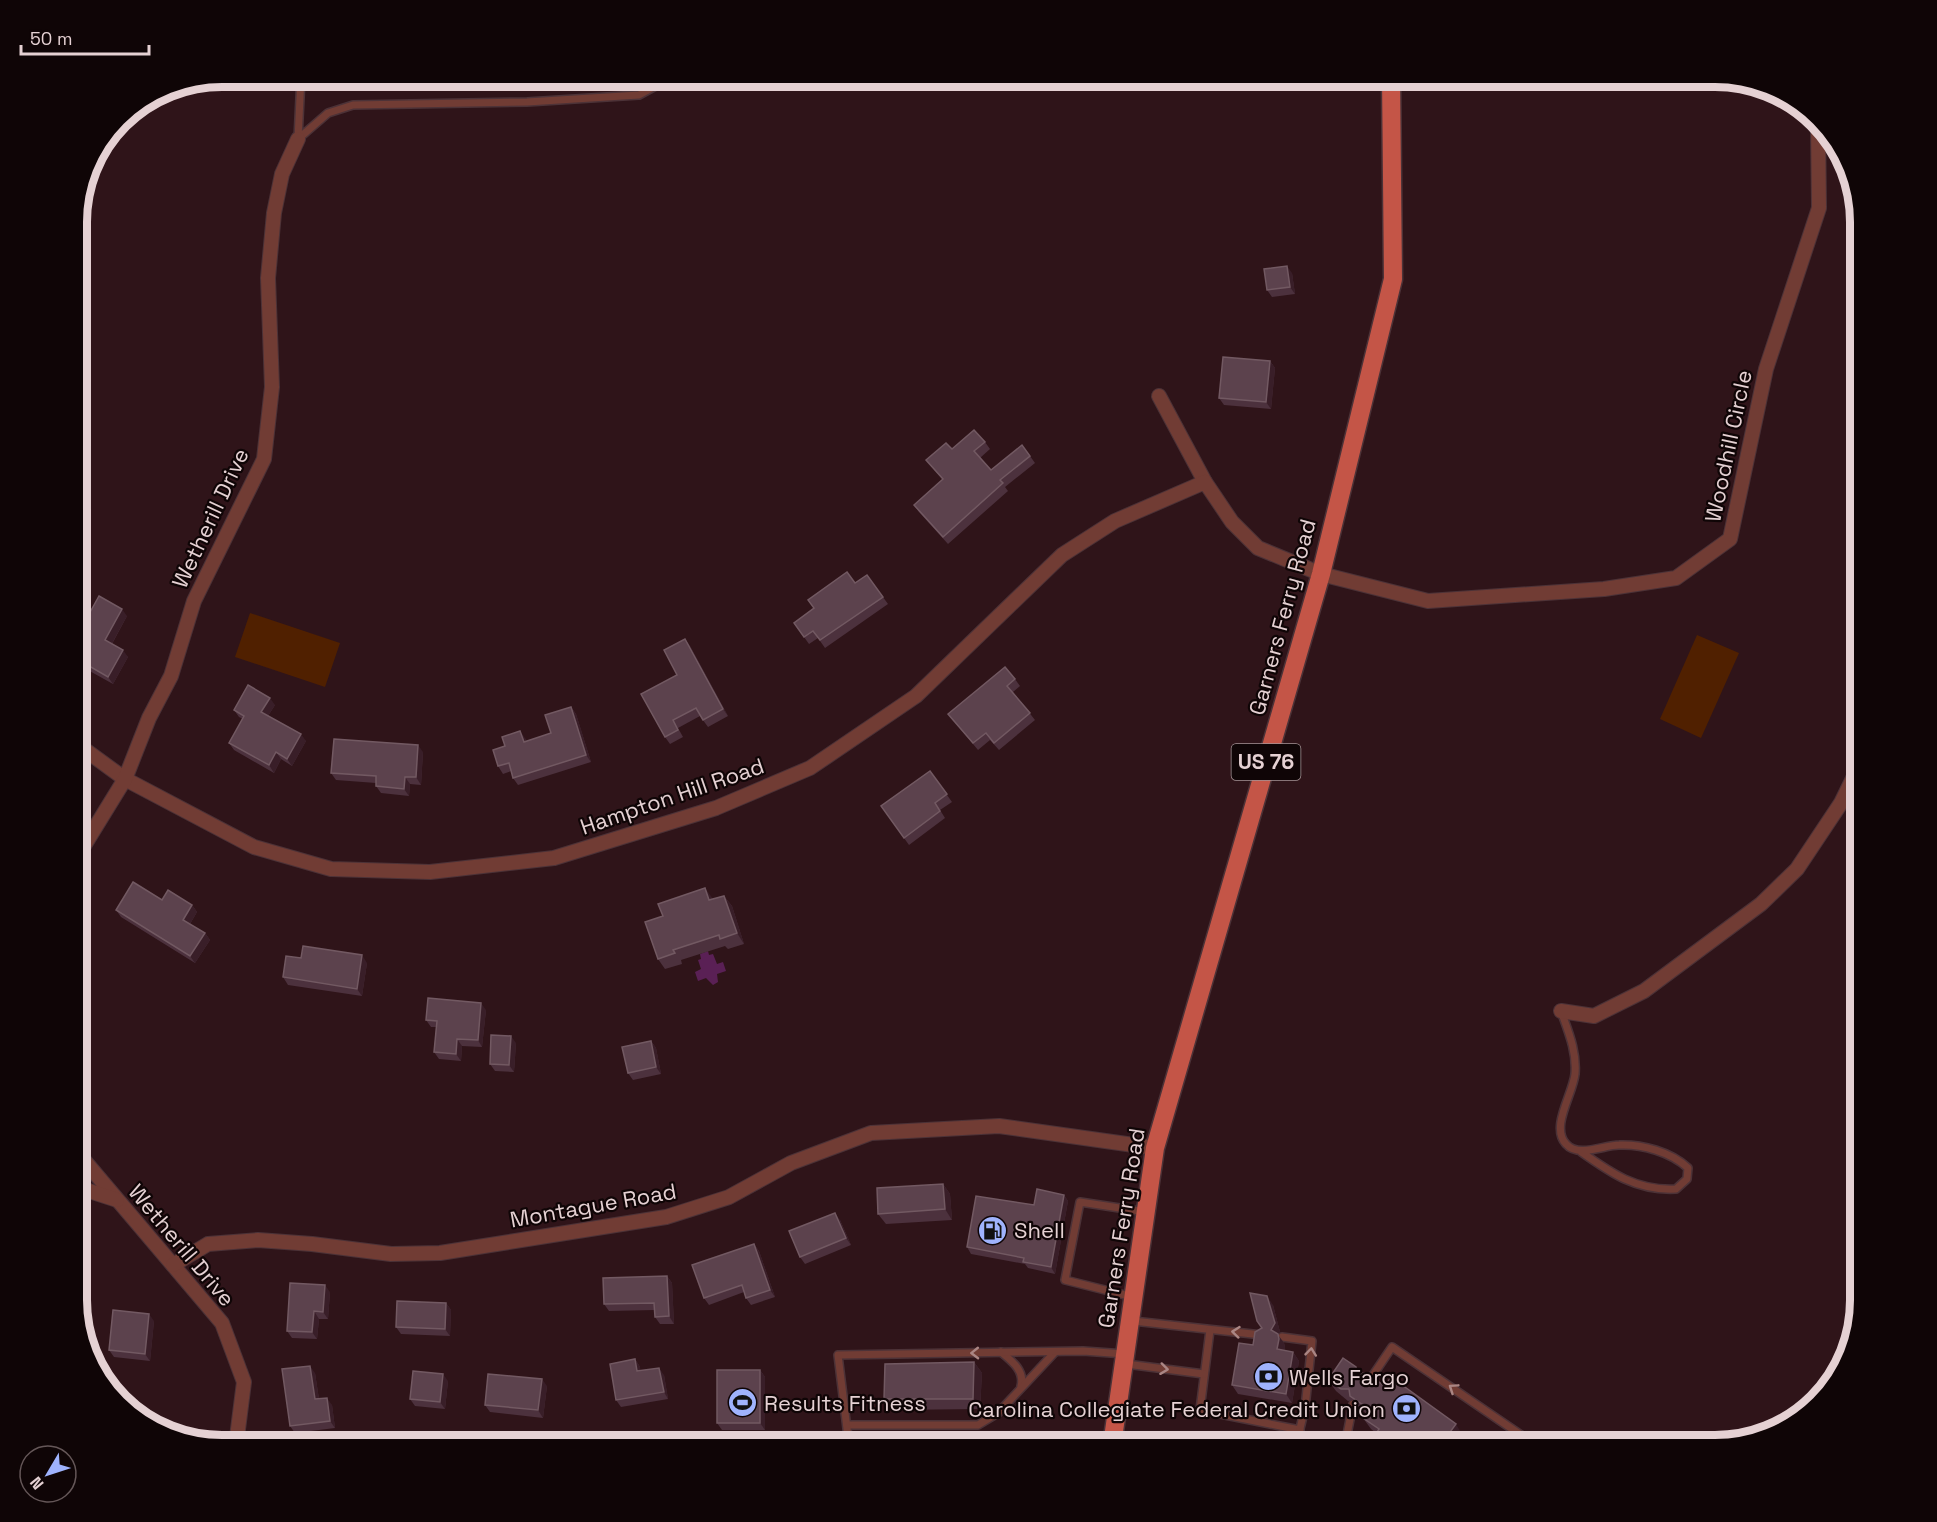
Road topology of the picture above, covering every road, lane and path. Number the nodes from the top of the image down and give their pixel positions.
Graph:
1 (300, 87) edge
2 (653, 87) edge
3 (1391, 87) edge
4 (1818, 135) edge
5 (298, 139) junction
6 (1159, 396) dead end
7 (1205, 482) junction
8 (1321, 574) junction
9 (87, 751) edge
10 (125, 779) junction
11 (1850, 785) edge
12 (87, 841) edge
13 (1561, 1011) joint
14 (1155, 1148) junction
15 (1580, 1151) junction
16 (87, 1164) edge
17 (87, 1190) edge
18 (117, 1200) junction
19 (1146, 1212) junction
20 (172, 1265) junction
21 (1133, 1297) junction
22 (1130, 1321) junction
23 (1210, 1329) junction
24 (1262, 1335) edge
25 (1282, 1337) dead end
26 (1001, 1352) junction
27 (1055, 1352) junction
28 (1124, 1359) junction
29 (1204, 1374) junction
30 (1369, 1381) edge
31 (1020, 1389) junction
32 (1353, 1404) edge
33 (847, 1425) junction
34 (1300, 1430) junction
35 (237, 1435) edge
36 (848, 1435) edge
37 (1114, 1435) edge
38 (1299, 1435) edge
39 (1347, 1435) edge
40 (1521, 1435) edge

1 - 5 lane
2 - 5 lane
3 - 8 main road, Garners Ferry Road / US 76
4 - 8 street, Woodhill Circle
5 - 10 street, Wetherill Drive
6 - 7 street
7 - 8 street
7 - 10 street, Hampton Hill Road
8 - 14 main road, Garners Ferry Road / US 76
9 - 10 street, Hampton Hill Road
10 - 12 street, Wetherill Drive
11 - 13 street
13 - 15 lane
14 - 19 main road, Garners Ferry Road / US 76
14 - 20 street, Montague Road
15 - 15 lane
16 - 18 street, Wetherill Drive
17 - 18 street
18 - 20 street, Wetherill Drive
19 - 21 main road, Garners Ferry Road / US 76
19 - 21 lane
20 - 35 street, Wetherill Drive
21 - 22 main road, Garners Ferry Road / US 76
22 - 23 lane
22 - 28 main road, Garners Ferry Road / US 76
24 -> 23 lane
23 - 29 lane
34 -> 25 lane
26 - 27 lane
26 - 31 lane
26 -> 33 lane
27 - 28 lane
27 - 31 lane
28 -> 29 lane
28 - 37 main road, Garners Ferry Road / US 76
29 - 34 lane
40 -> 30 lane
31 - 33 lane
32 - 39 lane
33 - 36 lane
34 - 38 lane

